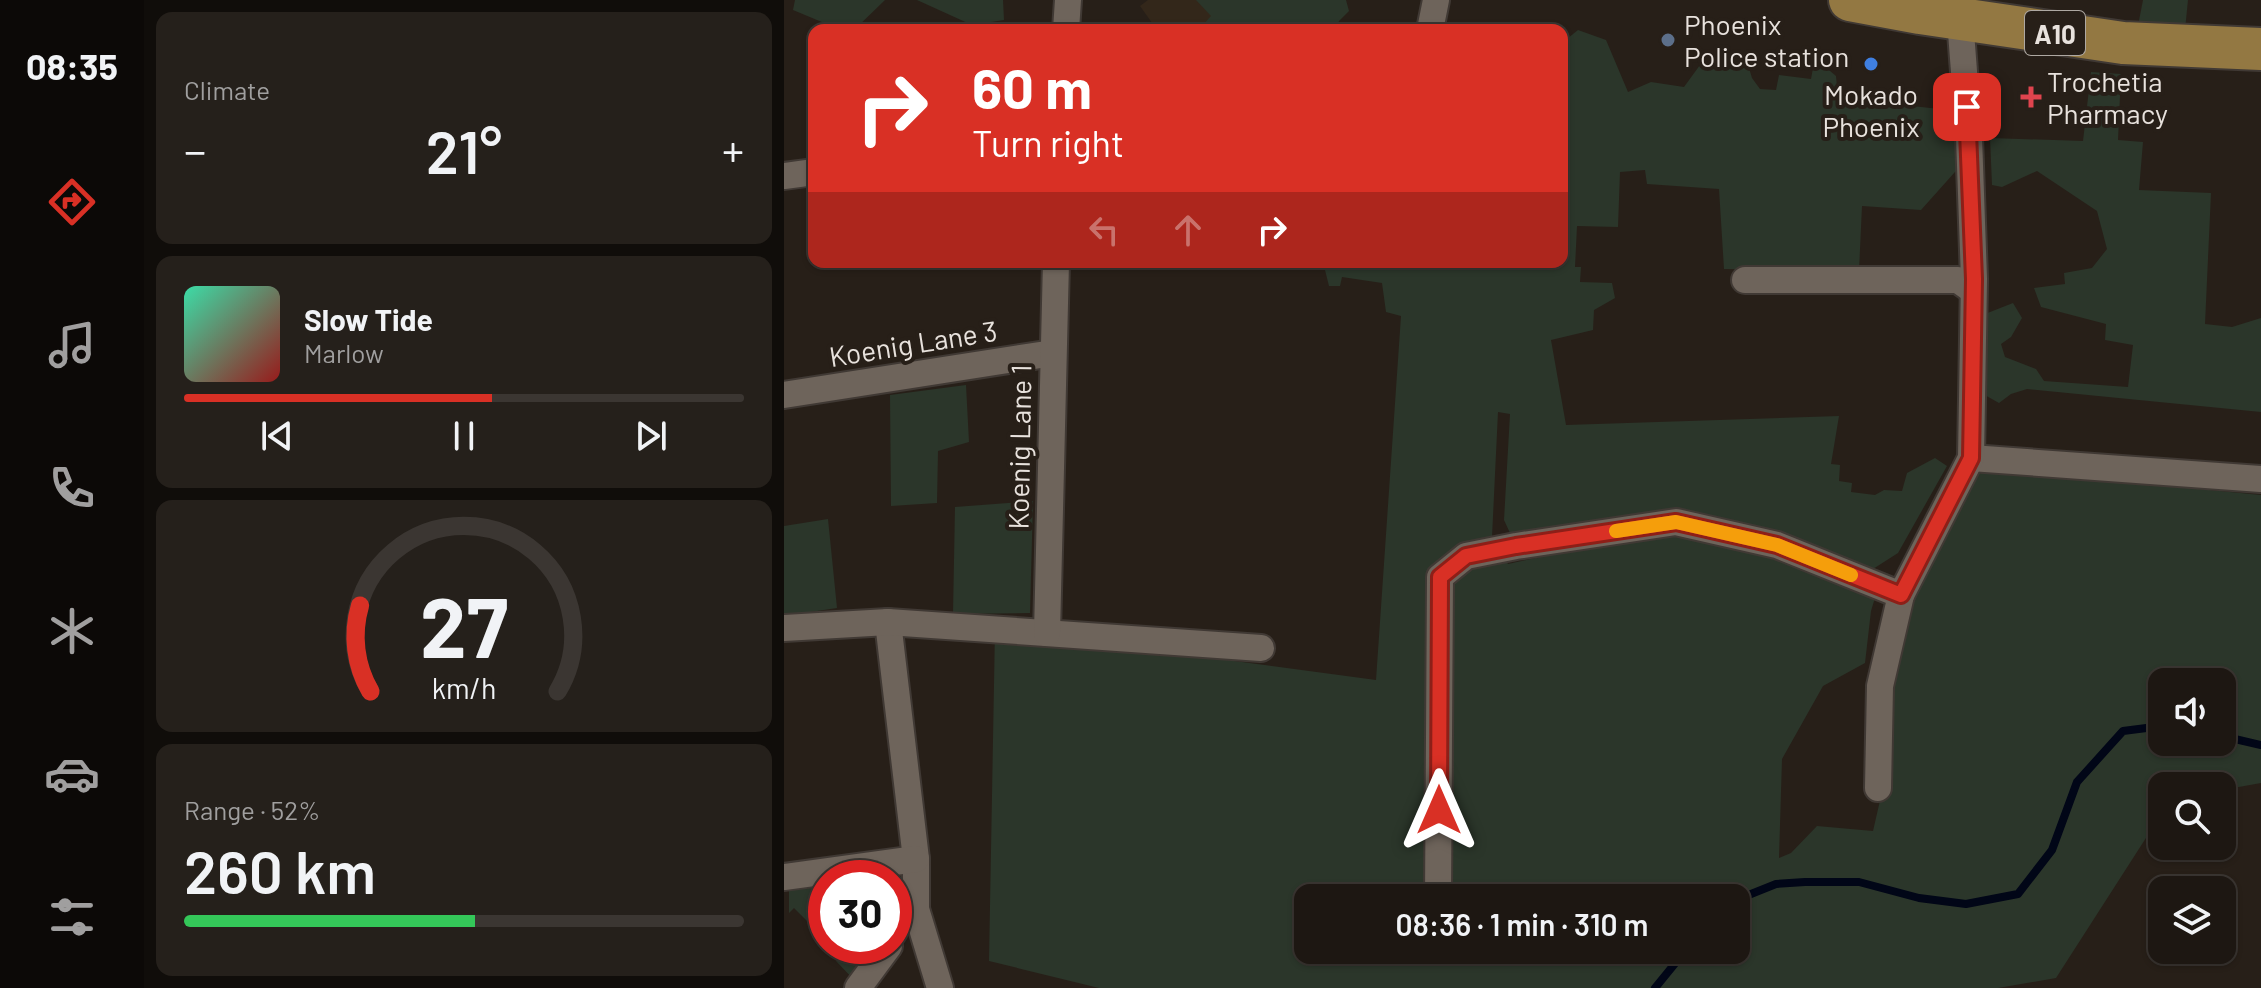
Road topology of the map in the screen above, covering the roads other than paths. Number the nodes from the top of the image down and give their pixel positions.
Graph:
1 (1068, 0) edge
2 (1436, 0) edge
3 (1850, 0) edge
4 (1935, 11) edge
5 (1066, 24) edge
6 (1431, 24) edge
7 (2261, 49) edge
8 (808, 173) edge
9 (784, 176) edge
10 (1056, 268) edge
11 (1745, 280) dead end
12 (1972, 290) junction
13 (1053, 353) junction
14 (784, 395) edge
15 (1971, 458) junction
16 (2261, 479) edge
17 (1901, 595) junction
18 (888, 622) junction
19 (784, 628) edge
20 (1047, 633) junction
21 (1261, 648) dead end
22 (1878, 788) dead end
23 (916, 859) junction
24 (784, 877) edge
25 (1438, 884) edge
26 (916, 909) junction
27 (912, 914) edge
28 (876, 964) edge
29 (858, 988) edge
30 (940, 988) edge

1 - 5 street
2 - 6 street
3 - 4 main road, A10
4 - 7 main road, A10
4 - 12 street
8 - 9 street
10 - 13 street, Koenig Lane 1
11 - 12 street
12 - 15 street
13 - 14 street, Koenig Lane 3
13 - 20 street, Koenig Lane 1
15 - 16 street
15 - 17 street
17 - 22 street
17 - 25 street
18 - 19 street
18 - 20 street
18 - 23 street
20 - 21 street
23 - 24 street
23 - 26 street
26 - 27 street
26 - 30 street
28 - 29 street

